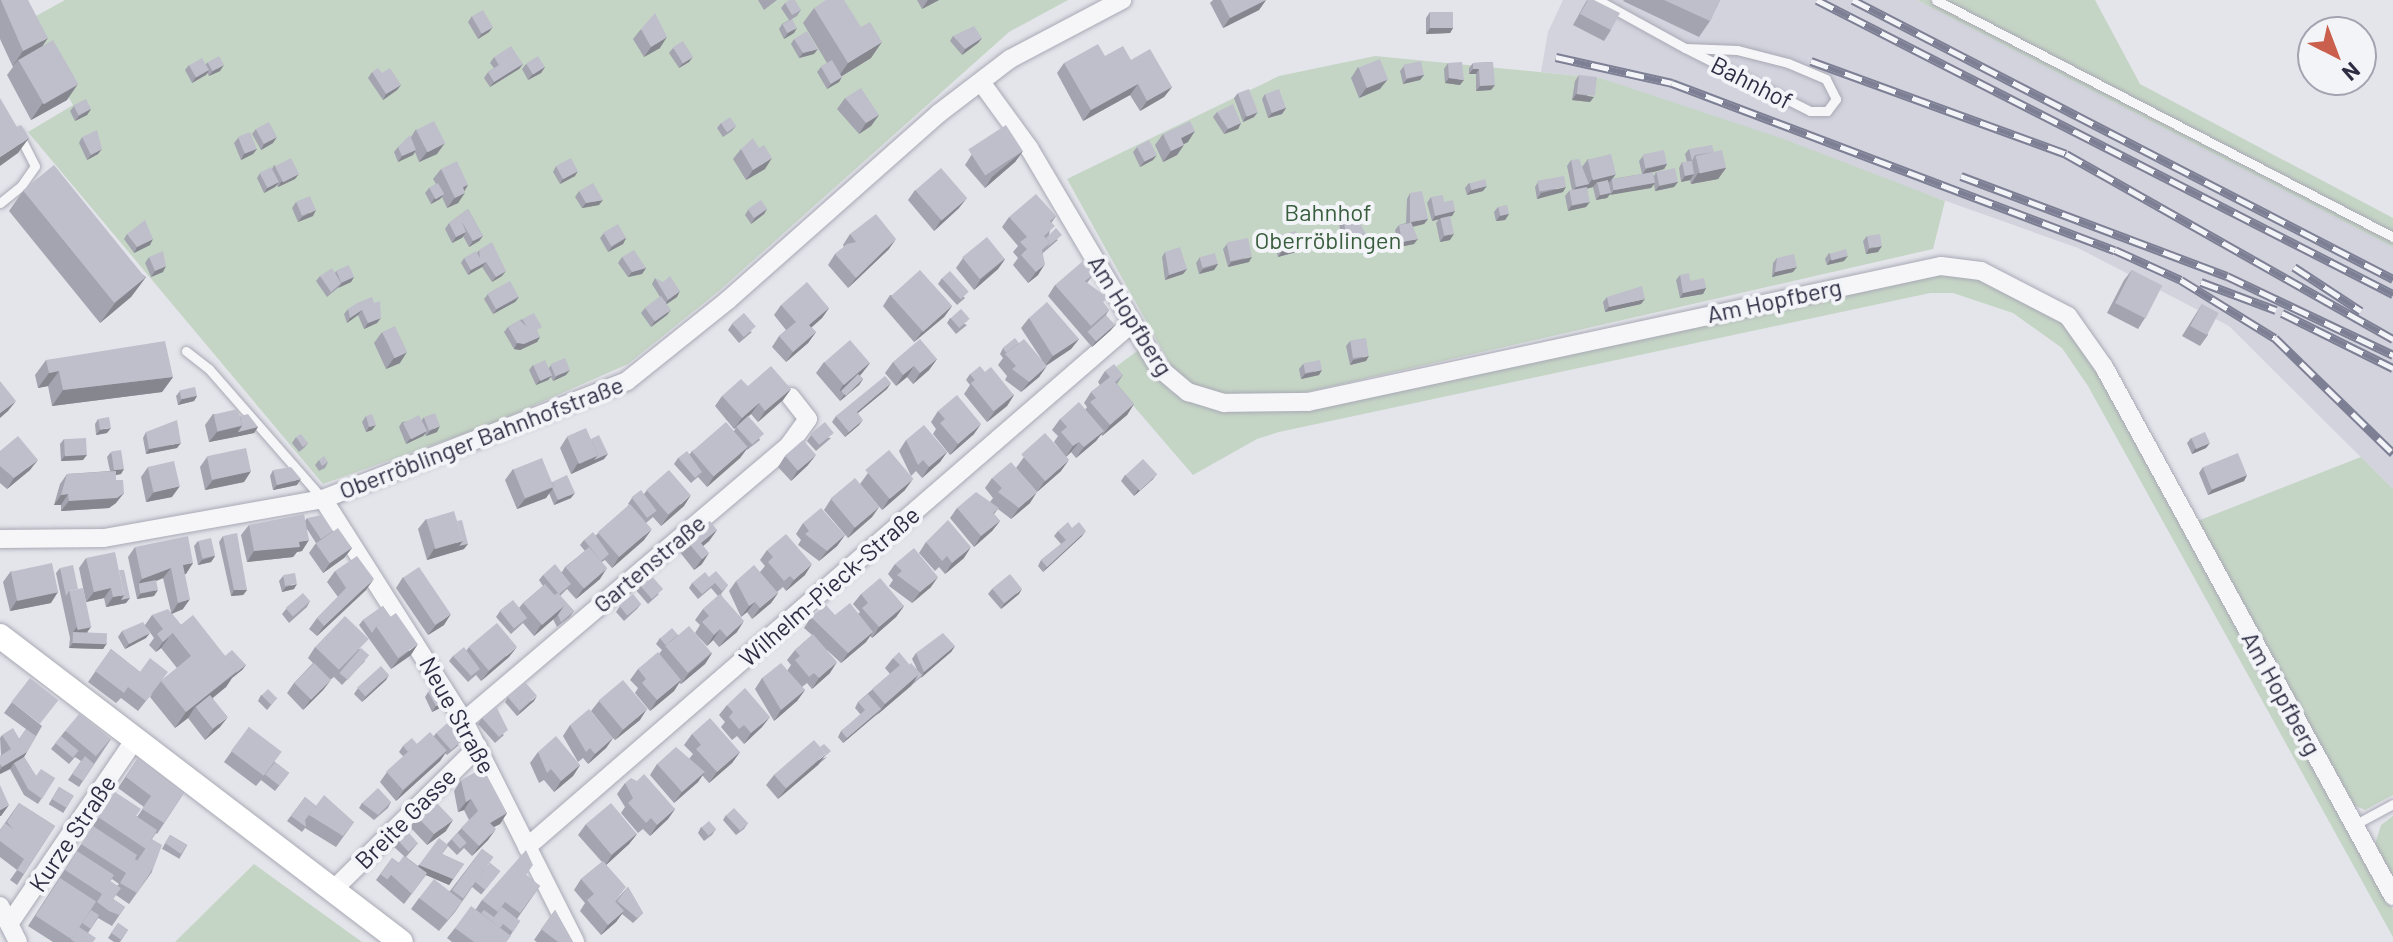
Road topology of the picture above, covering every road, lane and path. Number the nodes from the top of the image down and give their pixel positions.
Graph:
1 (1122, 0) edge
2 (1598, 0) edge
3 (1936, 0) edge
4 (1685, 48) junction
5 (981, 82) junction
6 (8, 116) edge
7 (0, 203) edge
8 (2393, 237) edge
9 (1131, 324) junction
10 (186, 351) dead end
11 (791, 397) edge
12 (323, 499) junction
13 (0, 539) edge
14 (0, 636) edge
15 (464, 721) junction
16 (134, 741) junction
17 (478, 747) junction
18 (2393, 804) edge
19 (2354, 825) junction
20 (527, 847) junction
21 (333, 890) junction
22 (2393, 896) edge
23 (0, 906) edge
24 (9, 924) junction
25 (18, 942) edge
26 (401, 942) edge
27 (575, 942) edge

1 - 5 street, Oberröblinger Bahnhofstraße
2 - 4 lane, Bahnhof
3 - 8 lane
4 - 4 lane, Bahnhof
5 - 9 street, Am Hopfberg
5 - 12 street, Oberröblinger Bahnhofstraße
6 - 7 lane
9 - 19 street, Am Hopfberg
9 - 20 street, Wilhelm-Pieck-Straße
10 - 12 lane
11 - 15 street, Gartenstraße
12 - 13 street, Oberröblinger Bahnhofstraße
12 - 15 street, Neue Straße
14 - 16 main road
15 - 17 street, Neue Straße
16 - 21 main road
16 - 24 street, Kurze Straße
17 - 20 street, Neue Straße
17 - 21 street, Breite Gasse
18 - 19 lane
19 - 22 street, Am Hopfberg
20 - 27 street, Neue Straße
21 - 26 main road
23 - 24 street
24 - 25 street

